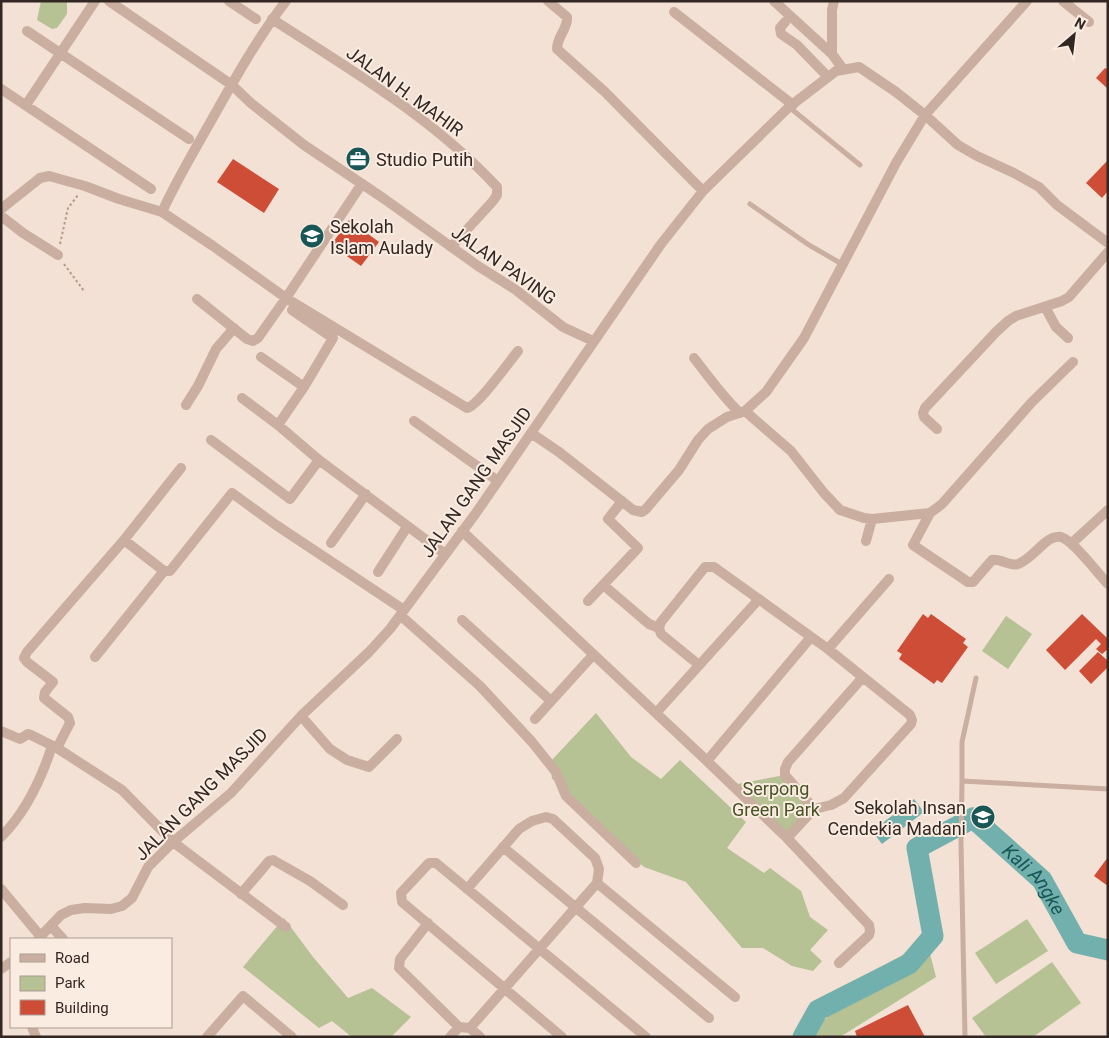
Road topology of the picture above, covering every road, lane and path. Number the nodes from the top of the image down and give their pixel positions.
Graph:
1 (95, 1) edge
2 (108, 1) edge
3 (229, 1) edge
4 (286, 1) edge
5 (548, 1) edge
6 (774, 1) edge
7 (834, 1) edge
8 (1027, 1) edge
9 (1063, 1) edge
10 (674, 12) dead end
11 (256, 19) dead end
12 (272, 19) junction
13 (785, 22) dead end
14 (1089, 22) dead end
15 (27, 31) dead end
16 (61, 53) junction
17 (832, 54) junction
18 (843, 69) junction
19 (828, 77) junction
20 (232, 85) junction
21 (1, 89) edge
22 (26, 105) junction
23 (791, 106) junction
24 (924, 115) junction
25 (189, 139) dead end
26 (860, 165) dead end
27 (361, 185) junction
28 (85, 186) junction
29 (151, 189) dead end
30 (703, 192) junction
31 (750, 204) dead end
32 (1, 209) edge
33 (162, 212) junction
34 (1, 216) edge
35 (1108, 243) edge
36 (451, 247) junction
37 (1108, 252) edge
38 (58, 255) junction
39 (842, 264) junction
40 (84, 292) dead end
41 (286, 298) junction
42 (197, 299) dead end
43 (1045, 307) junction
44 (292, 310) dead end
45 (234, 328) junction
46 (1068, 338) dead end
47 (593, 341) junction
48 (518, 351) dead end
49 (261, 357) dead end
50 (694, 358) dead end
51 (1073, 362) dead end
52 (304, 387) junction
53 (242, 398) dead end
54 (186, 405) dead end
55 (743, 412) junction
56 (414, 421) dead end
57 (278, 425) junction
58 (937, 429) dead end
59 (531, 433) junction
60 (211, 440) dead end
61 (319, 460) junction
62 (181, 468) dead end
63 (498, 481) junction
64 (366, 494) junction
65 (622, 501) junction
66 (930, 513) junction
67 (1107, 513) edge
68 (872, 518) junction
69 (407, 527) junction
70 (462, 531) junction
71 (124, 540) junction
72 (866, 541) dead end
73 (330, 543) dead end
74 (1072, 543) junction
75 (445, 554) junction
76 (164, 571) junction
77 (378, 572) dead end
78 (889, 579) dead end
79 (1108, 584) edge
80 (608, 589) dead end
81 (759, 599) junction
82 (588, 601) dead end
83 (402, 613) junction
84 (462, 620) dead end
85 (659, 628) junction
86 (811, 638) junction
87 (828, 649) junction
88 (593, 655) junction
89 (95, 657) dead end
90 (699, 665) junction
91 (863, 677) junction
92 (976, 678) dead end
93 (551, 701) junction
94 (656, 713) junction
95 (301, 716) junction
96 (535, 719) dead end
97 (1, 732) edge
98 (396, 739) dead end
99 (55, 747) junction
100 (707, 761) junction
101 (962, 780) junction
102 (1108, 789) edge
103 (814, 809) junction
104 (1, 837) edge
105 (787, 838) junction
106 (173, 842) junction
107 (503, 847) junction
108 (636, 863) dead end
109 (597, 883) junction
110 (1, 889) edge
111 (467, 889) junction
112 (240, 894) junction
113 (344, 905) dead end
114 (576, 908) junction
115 (428, 923) junction
116 (51, 926) junction
117 (286, 926) dead end
118 (40, 938) edge
119 (62, 938) edge
120 (539, 949) junction
121 (839, 963) dead end
122 (505, 988) junction
123 (735, 997) dead end
124 (709, 1018) dead end
125 (459, 1028) junction
126 (470, 1028) junction
127 (207, 1037) edge
128 (292, 1037) edge
129 (450, 1037) edge
130 (480, 1037) edge
131 (562, 1037) edge
132 (646, 1037) edge
133 (965, 1037) edge

1 - 16 street
2 - 20 street, JALAN PAVING
3 - 11 street
4 - 12 street
5 - 30 street
6 - 17 street
7 - 17 street
8 - 24 street
9 - 14 street
10 - 23 street
12 - 20 street
12 - 36 street, JALAN H. MAHIR
13 - 19 street
15 - 16 street
16 - 22 street
16 - 25 street
17 - 18 street
18 - 19 street, JALAN GANG MASJID
18 - 24 street
19 - 23 street, JALAN GANG MASJID
20 - 27 street, JALAN PAVING
20 - 33 street
21 - 22 street
22 - 29 street
23 - 26 lane
23 - 30 street, JALAN GANG MASJID
24 - 35 street
24 - 39 street
27 - 36 street, JALAN PAVING
27 - 41 street
28 - 32 street
28 - 33 street
28 - 38 path
30 - 47 street, JALAN GANG MASJID
31 - 39 lane
33 - 41 street
34 - 38 street
36 - 47 street, JALAN PAVING
37 - 43 street
38 - 40 path
39 - 55 street
41 - 45 street
41 - 48 street
42 - 45 street
43 - 46 street
43 - 58 street
44 - 52 street
45 - 54 street
47 - 59 street, JALAN GANG MASJID
49 - 52 street
50 - 55 street
51 - 66 street
52 - 57 street
53 - 57 street
55 - 65 street
55 - 68 street
56 - 63 street
57 - 61 street
59 - 63 street, JALAN GANG MASJID
59 - 65 street
60 - 61 street
61 - 64 street
62 - 71 street
63 - 70 street, JALAN GANG MASJID
64 - 69 street
64 - 73 street
65 - 82 street
66 - 68 street
66 - 74 street
67 - 74 street
68 - 72 street
69 - 75 street
69 - 77 street
70 - 75 street, JALAN GANG MASJID
70 - 88 street
71 - 76 street
71 - 99 street
74 - 79 street
75 - 83 street, JALAN GANG MASJID
76 - 83 street
76 - 89 street
78 - 87 street
80 - 85 street
81 - 85 street
81 - 86 street
81 - 90 street
83 - 95 street, JALAN GANG MASJID
83 - 108 street
84 - 93 street
85 - 90 street
86 - 87 street
86 - 100 street
87 - 91 street
88 - 93 street
88 - 94 street
90 - 94 street
91 - 103 street
91 - 103 street
92 - 101 lane
93 - 96 street
94 - 100 street
95 - 98 street
95 - 106 street, JALAN GANG MASJID
97 - 99 street
99 - 104 street
99 - 106 street
100 - 105 street
101 - 102 lane
101 - 133 lane
103 - 105 street
105 - 121 street
106 - 112 street
106 - 116 street, JALAN GANG MASJID
107 - 109 street
107 - 111 street
107 - 114 street
109 - 114 street
109 - 123 street
110 - 118 street
111 - 115 street
111 - 120 street
112 - 113 street
112 - 117 street
114 - 120 street
114 - 124 street
115 - 122 street
115 - 125 street
116 - 118 street, JALAN GANG MASJID
116 - 119 street
120 - 122 street
120 - 132 street
122 - 126 street
122 - 131 street
125 - 126 street
125 - 129 street
126 - 130 street
127 - 128 street

